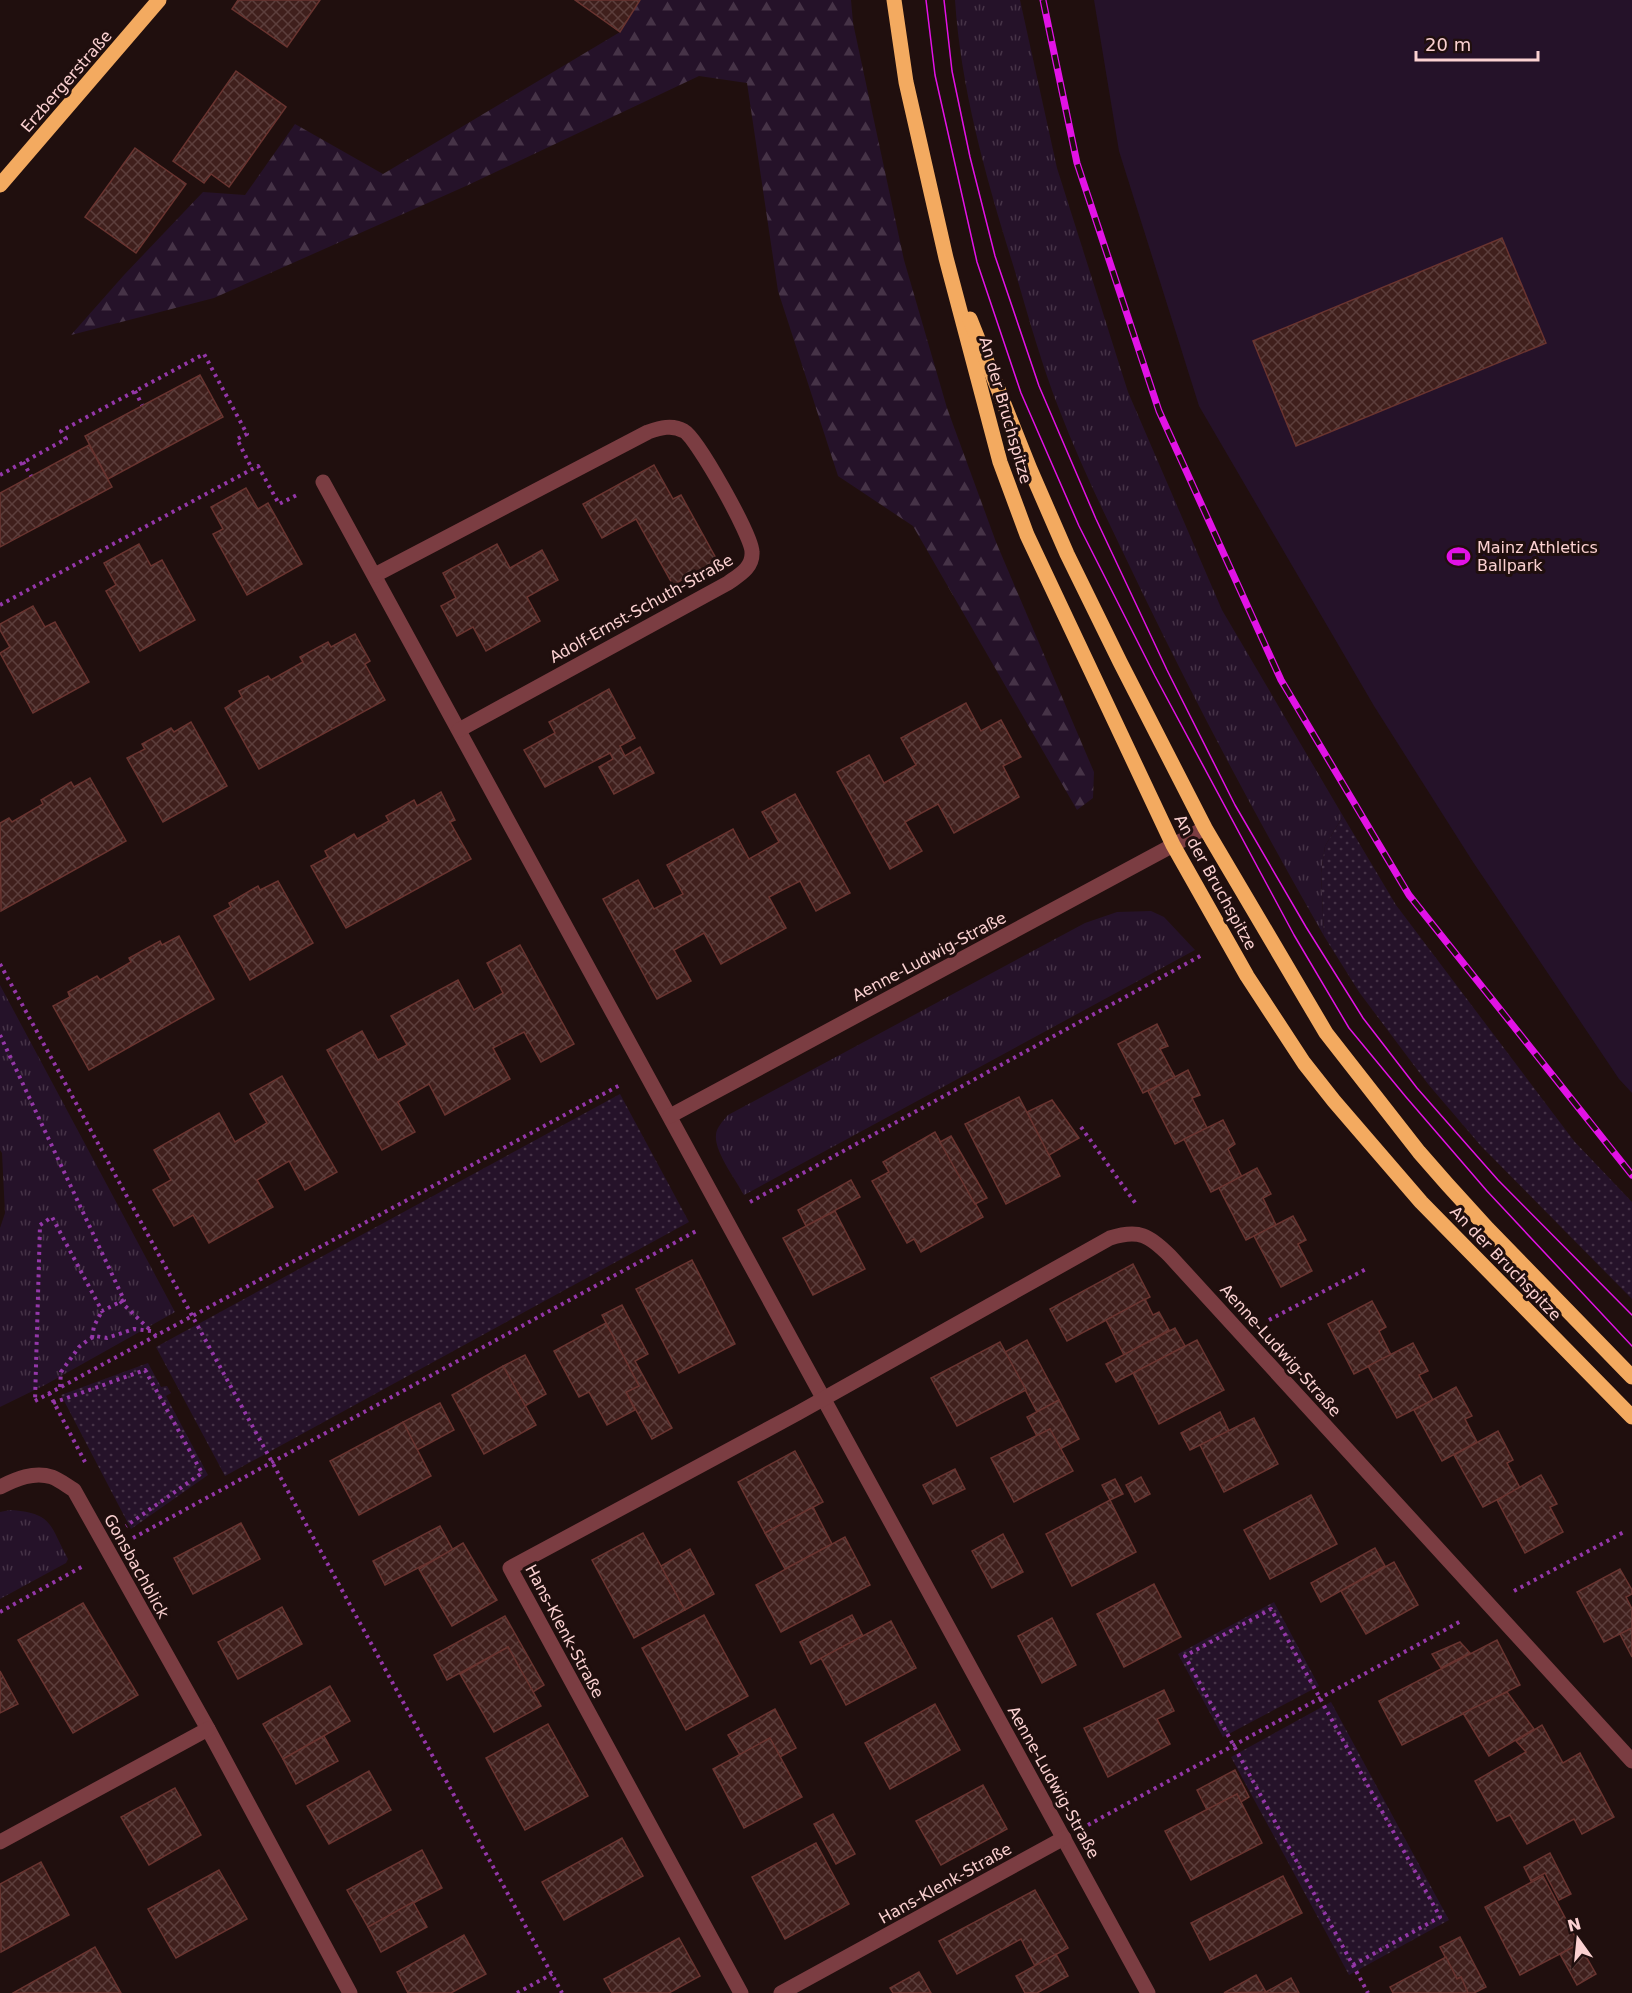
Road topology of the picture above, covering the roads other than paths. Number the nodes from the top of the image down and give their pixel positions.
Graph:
1 (159, 0) edge
2 (894, 0) edge
3 (0, 185) edge
4 (946, 258) junction
5 (323, 482) road end
6 (375, 575) junction
7 (459, 730) junction
8 (1205, 828) junction
9 (1173, 845) junction
10 (670, 1116) junction
11 (1632, 1377) edge
12 (824, 1398) junction
13 (1632, 1417) edge
14 (0, 1487) edge
15 (208, 1729) junction
16 (1632, 1761) edge
17 (1064, 1838) junction
18 (0, 1842) edge
19 (350, 1993) edge
20 (741, 1993) edge
21 (781, 1993) edge
22 (1148, 1993) edge

1 - 3 main road, Erzbergerstraße
2 - 4 main road, An der Bruchspitze
4 - 8 main road, An der Bruchspitze
4 - 9 main road, An der Bruchspitze
5 - 6 street
6 - 7 street
6 - 7 street, Adolf-Ernst-Schuth-Straße
7 - 10 street, Aenne-Ludwig-Straße
8 - 9 street, Aenne-Ludwig-Straße
8 - 11 main road, An der Bruchspitze
9 - 10 street, Aenne-Ludwig-Straße
9 - 13 main road, An der Bruchspitze
10 - 12 street, Aenne-Ludwig-Straße
12 - 16 street, Aenne-Ludwig-Straße
12 - 17 street, Aenne-Ludwig-Straße
12 - 20 street, Hans-Klenk-Straße
14 - 15 street, Gonsbachblick
15 - 18 street
15 - 19 street, Gonsbachblick
17 - 21 street, Hans-Klenk-Straße
17 - 22 street, Aenne-Ludwig-Straße

